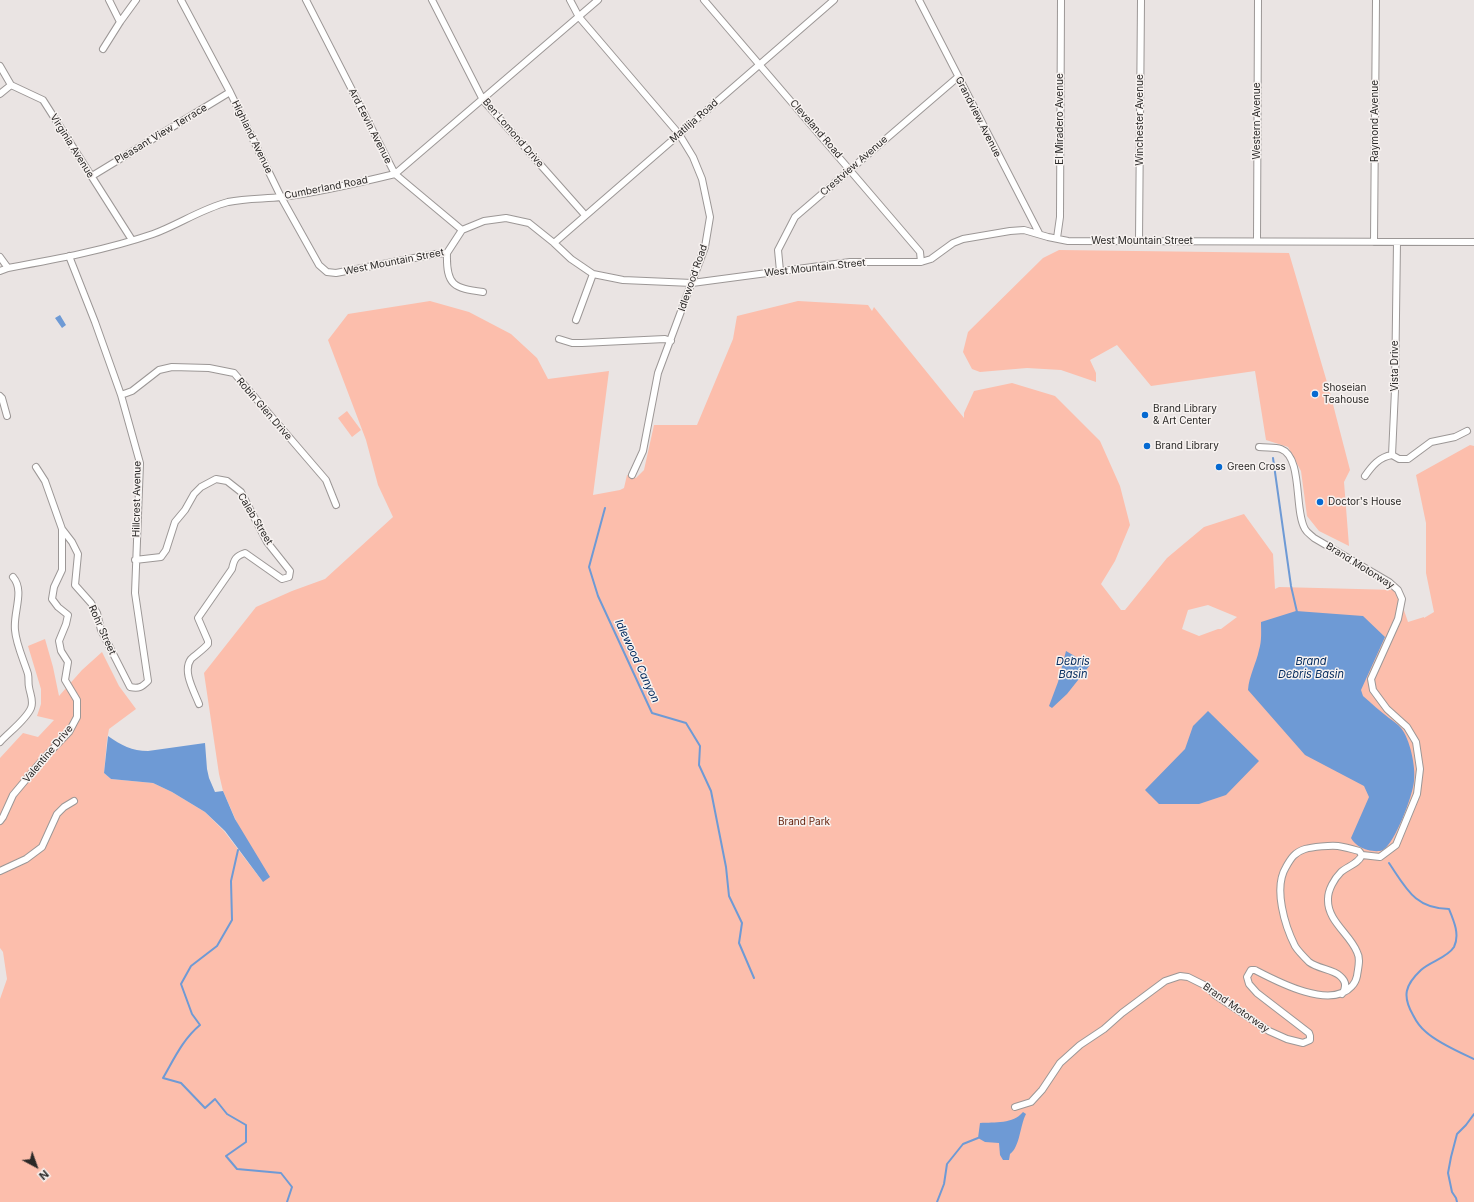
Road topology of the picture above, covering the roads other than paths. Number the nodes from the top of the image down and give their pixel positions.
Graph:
1 (109, 0) edge
2 (136, 0) edge
3 (181, 0) edge
4 (306, 0) edge
5 (432, 0) edge
6 (570, 0) edge
7 (598, 0) edge
8 (704, 0) edge
9 (834, 0) edge
10 (919, 0) edge
11 (1061, 0) edge
12 (1141, 0) edge
13 (1258, 0) edge
14 (1376, 0) edge
15 (579, 17) junction
16 (120, 22) junction
17 (103, 49) dead end
18 (760, 65) junction
19 (0, 66) edge
20 (958, 77) junction
21 (11, 85) junction
22 (230, 92) junction
23 (0, 94) edge
24 (483, 100) junction
25 (679, 134) junction
26 (850, 169) junction
27 (395, 174) junction
28 (92, 176) junction
29 (281, 197) junction
30 (585, 215) junction
31 (462, 230) junction
32 (1039, 233) junction
33 (1057, 238) junction
34 (132, 240) junction
35 (1139, 241) junction
36 (554, 242) junction
37 (1257, 242) junction
38 (1374, 242) junction
39 (1397, 242) junction
40 (1474, 242) edge
41 (446, 253) junction
42 (69, 256) junction
43 (0, 257) edge
44 (921, 262) junction
45 (8, 268) junction
46 (0, 271) edge
47 (780, 271) junction
48 (327, 272) joint
49 (593, 274) junction
50 (692, 283) junction
51 (483, 292) dead end
52 (576, 320) dead end
53 (559, 339) dead end
54 (671, 341) junction
55 (121, 395) junction
56 (0, 396) edge
57 (7, 416) dead end
58 (1467, 431) dead end
59 (1260, 447) dead end
60 (1392, 455) junction
61 (36, 467) dead end
62 (632, 475) dead end
63 (1365, 476) dead end
64 (336, 505) dead end
65 (62, 529) junction
66 (135, 560) junction
67 (13, 577) dead end
68 (148, 681) joint
69 (199, 704) dead end
70 (0, 742) edge
71 (74, 801) dead end
72 (0, 821) edge
73 (1362, 855) junction
74 (0, 871) edge
75 (1342, 994) junction
76 (1015, 1107) dead end

1 - 16 street
2 - 16 street
3 - 22 street, Highland Avenue
4 - 27 street, Ard Eevin Avenue
5 - 24 street, Ben Lomond Drive
6 - 15 street, Idlewood Road
7 - 15 street, Cumberland Road
8 - 18 street, Cleveland Road
9 - 18 street, Matilija Road
10 - 20 street, Grandview Avenue
11 - 33 street, El Miradero Avenue
12 - 35 street, Winchester Avenue
13 - 37 street, Western Avenue
14 - 38 street, Raymond Avenue
15 - 24 street, Cumberland Road
15 - 25 street, Idlewood Road
16 - 17 street
18 - 25 street, Matilija Road
18 - 26 street, Cleveland Road
19 - 21 street
20 - 26 street, Crestview Avenue
20 - 32 street, Grandview Avenue
21 - 23 street
21 - 28 street, Virginia Avenue
22 - 28 street, Pleasant View Terrace
22 - 29 street, Highland Avenue
24 - 27 street, Cumberland Road
24 - 30 street, Ben Lomond Drive
25 - 30 street, Matilija Road
25 - 50 street, Idlewood Road
26 - 44 street, Cleveland Road
26 - 47 street, Crestview Avenue
27 - 29 street, Cumberland Road
27 - 31 street, Ard Eevin Avenue
28 - 34 street, Virginia Avenue
29 - 34 street, Cumberland Road
29 - 48 street, Highland Avenue
30 - 36 street, Matilija Road
31 - 36 street, West Mountain Street
31 - 41 street, West Mountain Street
32 - 33 street, West Mountain Street
32 - 44 street, West Mountain Street
33 - 35 street, West Mountain Street
34 - 42 street, Cumberland Road
35 - 37 street, West Mountain Street
36 - 49 street, West Mountain Street
37 - 38 street, West Mountain Street
38 - 39 street, West Mountain Street
39 - 40 street, West Mountain Street
39 - 60 street, Vista Drive
41 - 48 street, West Mountain Street
41 - 51 street
42 - 45 street, Cumberland Road
42 - 55 street, Hillcrest Avenue
43 - 45 street
44 - 47 street, West Mountain Street
45 - 46 street, Cumberland Road
47 - 50 street, West Mountain Street
49 - 50 street, West Mountain Street
49 - 52 street
50 - 54 street, Idlewood Road
53 - 54 street
54 - 62 street, Idlewood Road
55 - 64 street, Robin Glen Drive
55 - 66 street, Hillcrest Avenue
56 - 57 street
58 - 60 street
59 - 73 street, Brand Motorway
60 - 63 street
61 - 65 street, Rohr Street
65 - 68 street, Rohr Street
65 - 72 street, Valentine Drive
66 - 68 street, Hillcrest Avenue
66 - 69 street, Caleb Street
67 - 70 street
71 - 74 street
73 - 75 street
73 - 75 street, Brand Motorway
75 - 76 street, Brand Motorway

